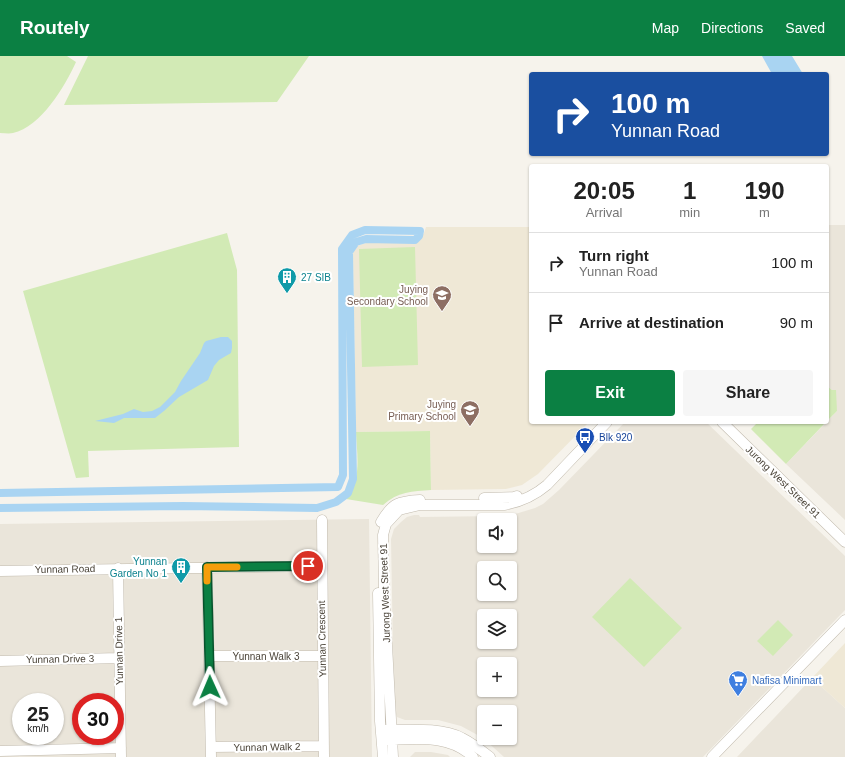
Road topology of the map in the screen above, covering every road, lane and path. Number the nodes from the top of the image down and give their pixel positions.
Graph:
1 (597, 424) edge
2 (605, 424) edge
3 (724, 424) edge
4 (732, 424) edge
5 (322, 520) dead end
6 (845, 533) edge
7 (845, 542) edge
8 (322, 566) junction
9 (207, 567) junction
10 (118, 568) junction
11 (0, 571) edge
12 (845, 620) edge
13 (845, 628) edge
14 (209, 656) junction
15 (322, 656) junction
16 (119, 658) junction
17 (0, 660) edge
18 (387, 735) junction
19 (324, 746) junction
20 (0, 751) edge
21 (121, 752) edge
22 (211, 752) edge
23 (324, 757) edge
24 (383, 757) edge
25 (393, 757) edge
26 (473, 757) edge
27 (490, 757) edge
28 (712, 757) edge
29 (721, 757) edge

1 - 18 street, Jurong West Street 91
2 - 18 street, Jurong West Street 91
3 - 7 street, Jurong West Street 91
4 - 6 street, Jurong West Street 91
5 - 8 street, Yunnan Crescent
8 - 9 street, Yunnan Road
8 - 15 street, Yunnan Crescent
9 - 10 street, Yunnan Road
9 - 14 street
10 - 11 street, Yunnan Road
10 - 16 street, Yunnan Drive 1
12 - 28 street
13 - 29 street
14 - 15 street, Yunnan Walk 3
14 - 22 street
15 - 19 street, Yunnan Crescent
16 - 17 street, Yunnan Drive 3
16 - 21 street, Yunnan Drive 1
18 - 24 street
18 - 25 street
18 - 26 street
18 - 27 street
19 - 22 street, Yunnan Walk 2
19 - 23 street, Yunnan Crescent
20 - 21 street

